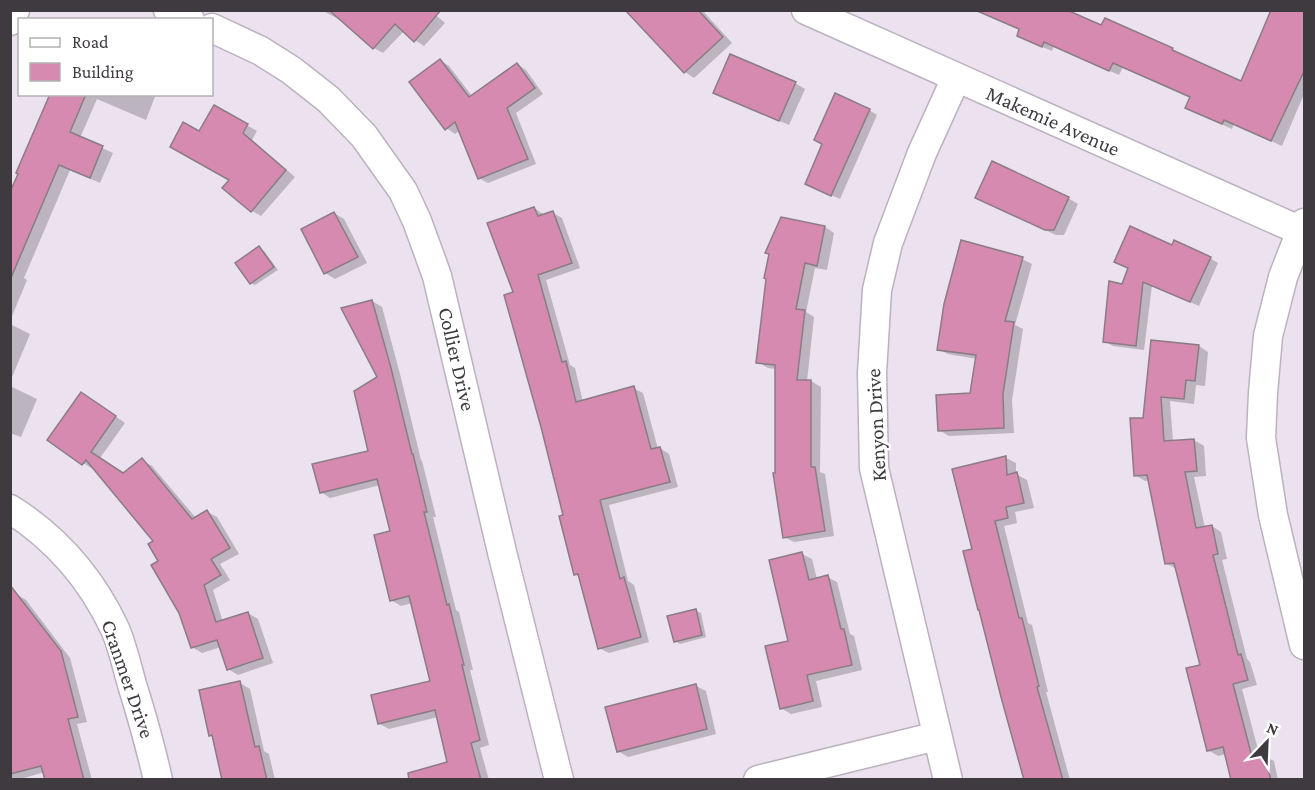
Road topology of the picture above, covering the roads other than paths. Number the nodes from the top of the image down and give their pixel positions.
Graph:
1 (15, 10) edge
2 (168, 10) edge
3 (806, 10) edge
4 (186, 18) edge
5 (10, 21) edge
6 (213, 28) edge
7 (956, 78) junction
8 (1303, 227) edge
9 (10, 509) edge
10 (1305, 645) edge
11 (937, 736) junction
12 (158, 780) edge
13 (560, 780) edge
14 (758, 780) edge
15 (948, 780) edge

1 - 5 street
2 - 4 street
3 - 7 street, Makemie Avenue
6 - 13 street, Collier Drive
7 - 8 street, Makemie Avenue
7 - 11 street, Kenyon Drive
8 - 10 street
9 - 12 street, Cranmer Drive
11 - 14 street
11 - 15 street, Kenyon Drive

